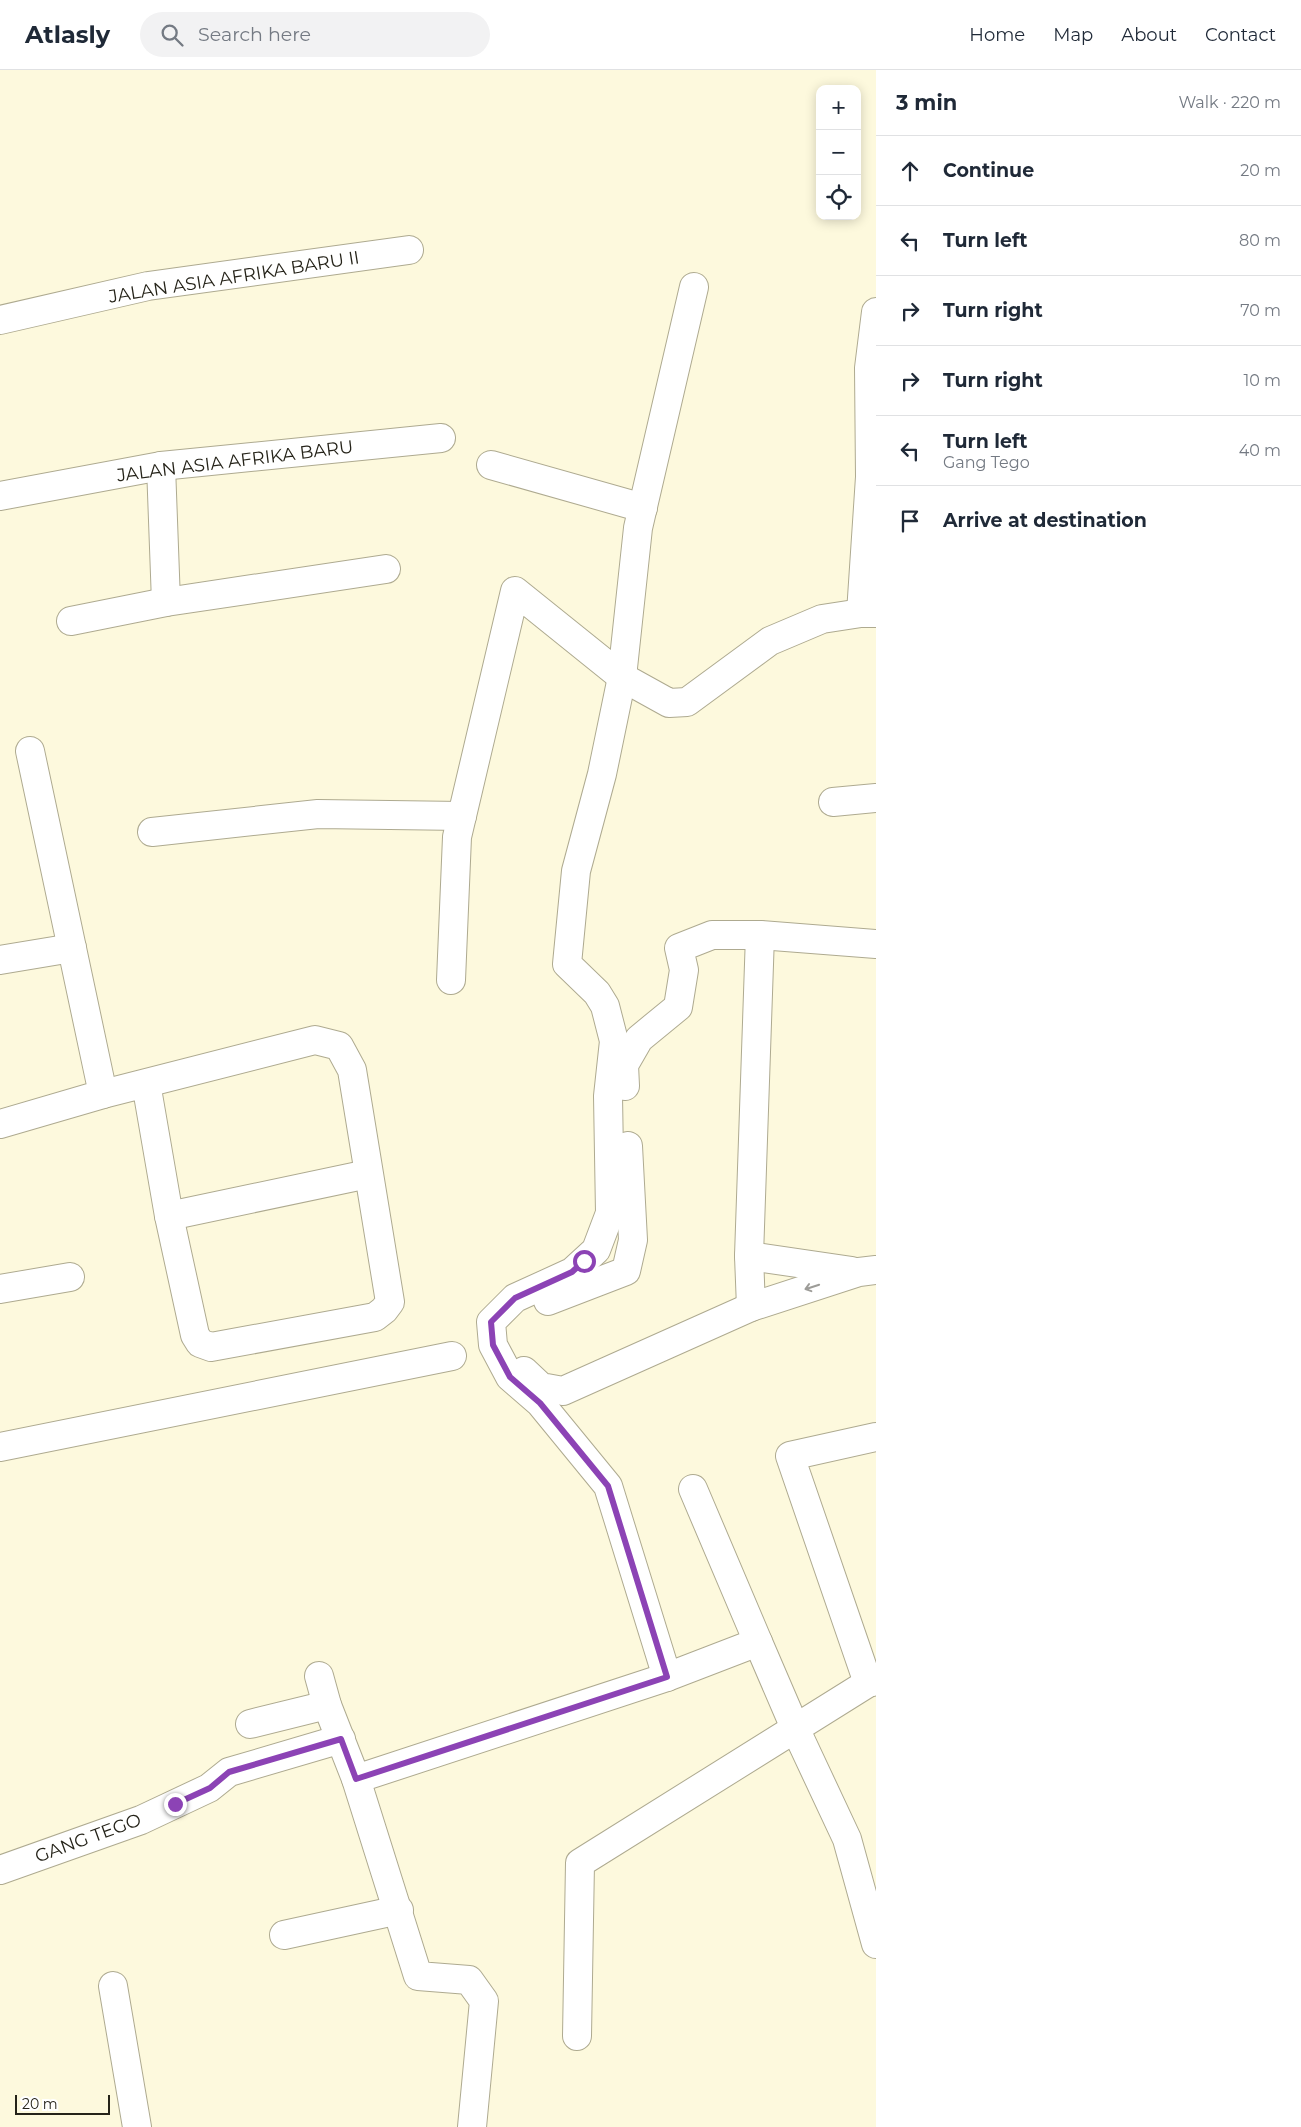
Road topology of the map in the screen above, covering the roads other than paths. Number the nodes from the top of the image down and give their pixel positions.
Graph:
1 (409, 250) dead end
2 (694, 287) dead end
3 (876, 312) edge
4 (0, 320) edge
5 (442, 438) dead end
6 (492, 465) dead end
7 (161, 466) junction
8 (0, 496) edge
9 (643, 508) junction
10 (386, 569) dead end
11 (166, 602) junction
12 (869, 613) edge
13 (72, 621) dead end
14 (622, 677) junction
15 (30, 751) dead end
16 (876, 798) edge
17 (833, 802) dead end
18 (462, 816) junction
19 (152, 832) dead end
20 (760, 935) junction
21 (876, 944) edge
22 (72, 948) junction
23 (0, 960) edge
24 (451, 980) dead end
25 (146, 1083) junction
26 (103, 1094) junction
27 (0, 1124) edge
28 (368, 1174) junction
29 (169, 1216) junction
30 (749, 1256) junction
31 (867, 1271) edge
32 (70, 1276) dead end
33 (0, 1289) edge
34 (750, 1307) junction
35 (452, 1356) dead end
36 (876, 1437) edge
37 (0, 1447) edge
38 (693, 1489) dead end
39 (758, 1642) junction
40 (319, 1676) dead end
41 (667, 1677) junction
42 (872, 1682) edge
43 (327, 1705) junction
44 (250, 1724) dead end
45 (795, 1728) junction
46 (341, 1739) junction
47 (356, 1779) junction
48 (0, 1870) edge
49 (399, 1910) junction
50 (284, 1936) dead end
51 (876, 1944) edge
52 (113, 1986) dead end
53 (577, 2036) dead end
54 (137, 2127) edge
55 (472, 2127) edge

1 - 4 street, JALAN ASIA AFRIKA BARU II
2 - 9 street
3 - 12 street
5 - 7 street, JALAN ASIA AFRIKA BARU
6 - 9 street
7 - 8 street, JALAN ASIA AFRIKA BARU
7 - 11 street
9 - 14 street
10 - 11 street
11 - 13 street
12 - 14 street
14 - 18 street
14 - 41 street
15 - 22 street
16 - 17 street
18 - 19 street
18 - 24 street
20 - 21 street
20 - 30 street
20 - 34 street
22 - 23 street
22 - 26 street
25 - 26 street
25 - 28 street
25 - 29 street
26 - 27 street
28 - 29 street
28 - 29 street
30 - 31 street
30 - 34 street
31 -> 34 street
32 - 33 street
35 - 37 street
36 - 42 street
38 - 39 street
39 - 41 street
39 - 45 street
40 - 43 street
41 - 47 street
42 - 45 street
43 - 44 street
43 - 46 street
45 - 51 street
45 - 53 street
46 - 47 street
46 - 48 street, GANG TEGO
47 - 49 street
49 - 50 street
49 - 55 street
52 - 54 street

